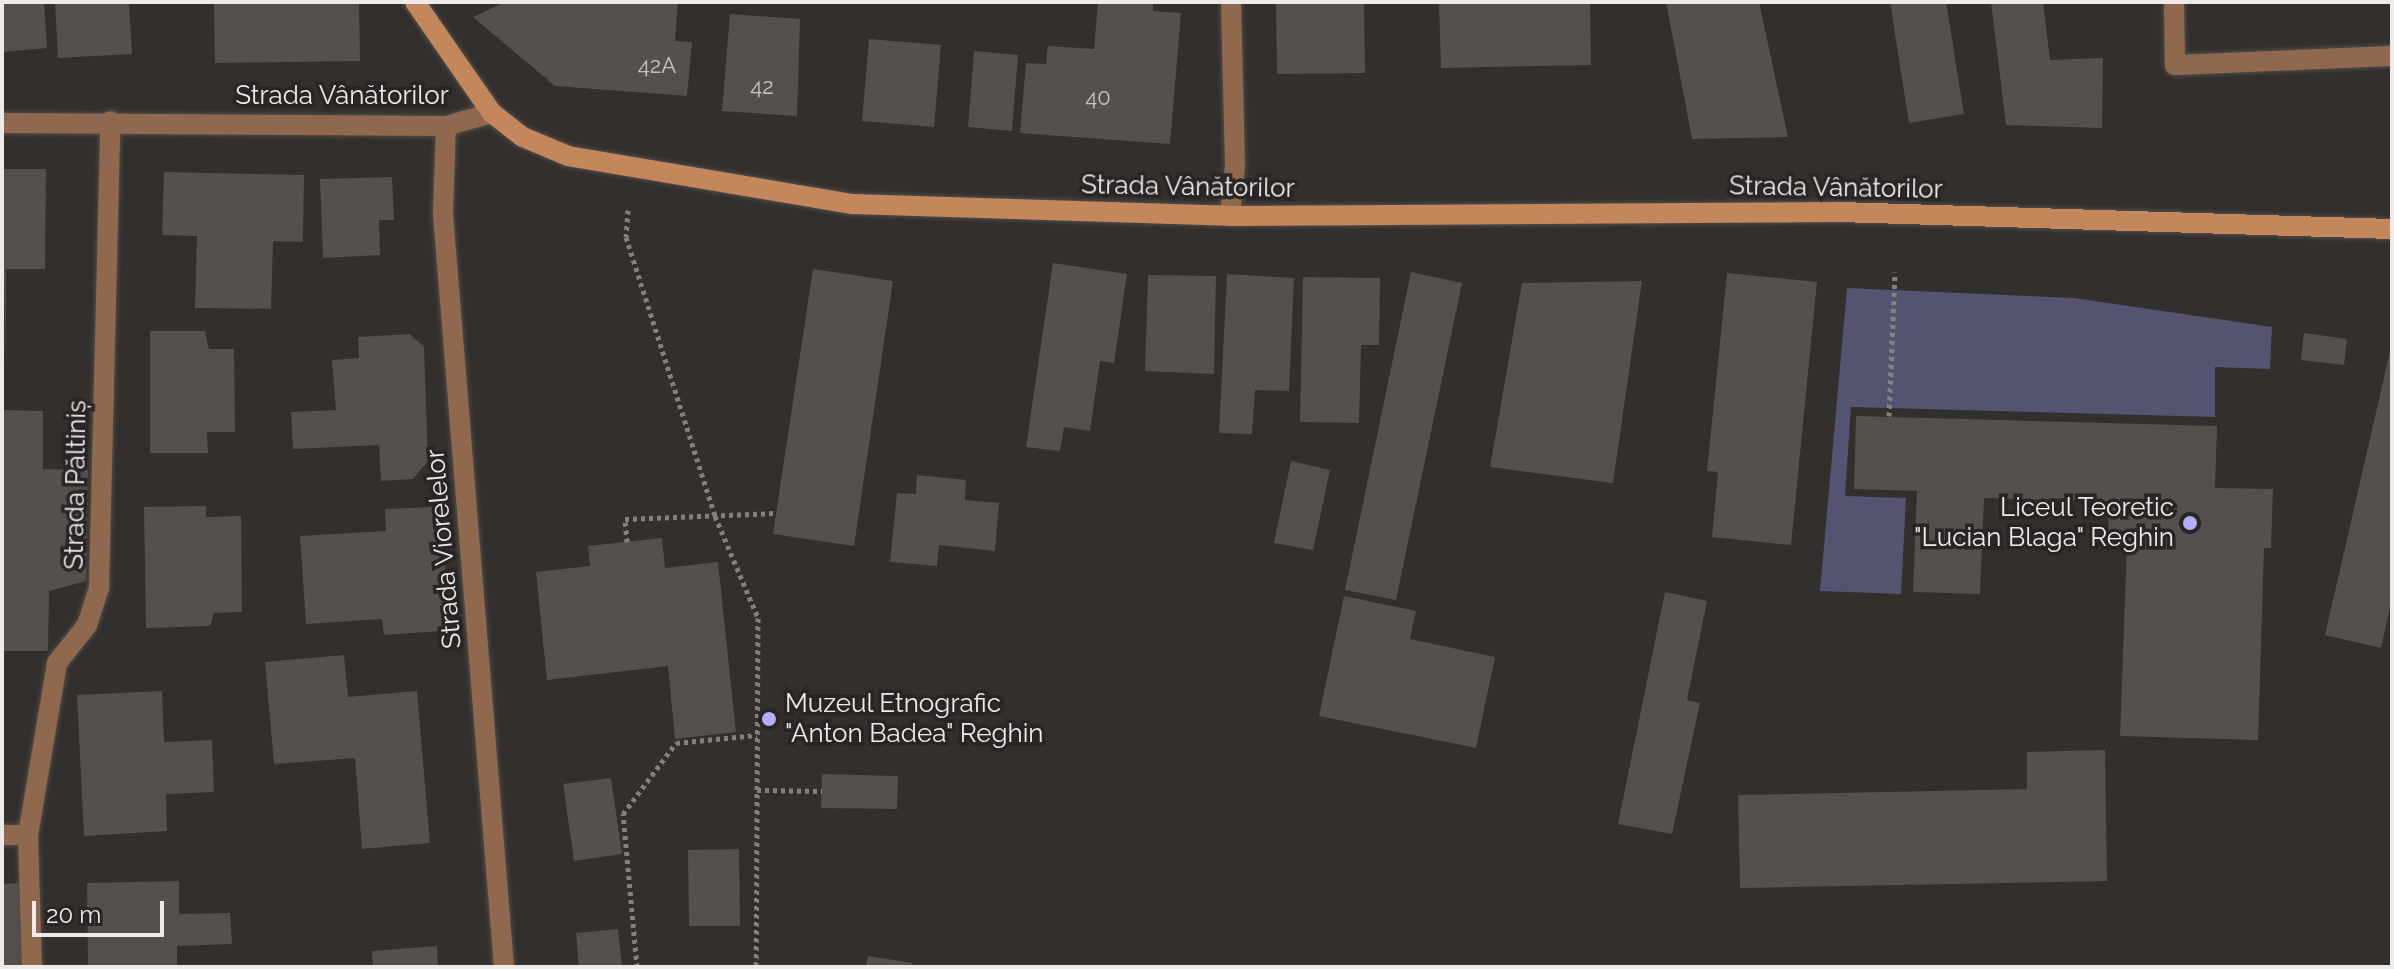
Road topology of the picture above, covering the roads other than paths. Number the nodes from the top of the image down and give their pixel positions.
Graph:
1 (415, 2) edge
2 (1231, 2) edge
3 (2174, 2) edge
4 (2392, 56) edge
5 (492, 113) junction
6 (110, 121) junction
7 (2, 123) edge
8 (446, 126) junction
9 (1230, 216) junction
10 (2392, 229) edge
11 (2, 835) edge
12 (28, 835) junction
13 (32, 967) edge
14 (504, 967) edge

1 - 5 main road
2 - 9 street
3 - 4 street
5 - 8 street, Strada Vânătorilor
5 - 9 main road, Strada Vânătorilor
6 - 7 street, Strada Vânătorilor
6 - 8 street, Strada Vânătorilor
6 - 12 street, Strada Păltiniș
8 - 14 street, Strada Viorelelor
9 - 10 main road, Strada Vânătorilor
11 - 12 street
12 - 13 street, Strada Păltiniș

